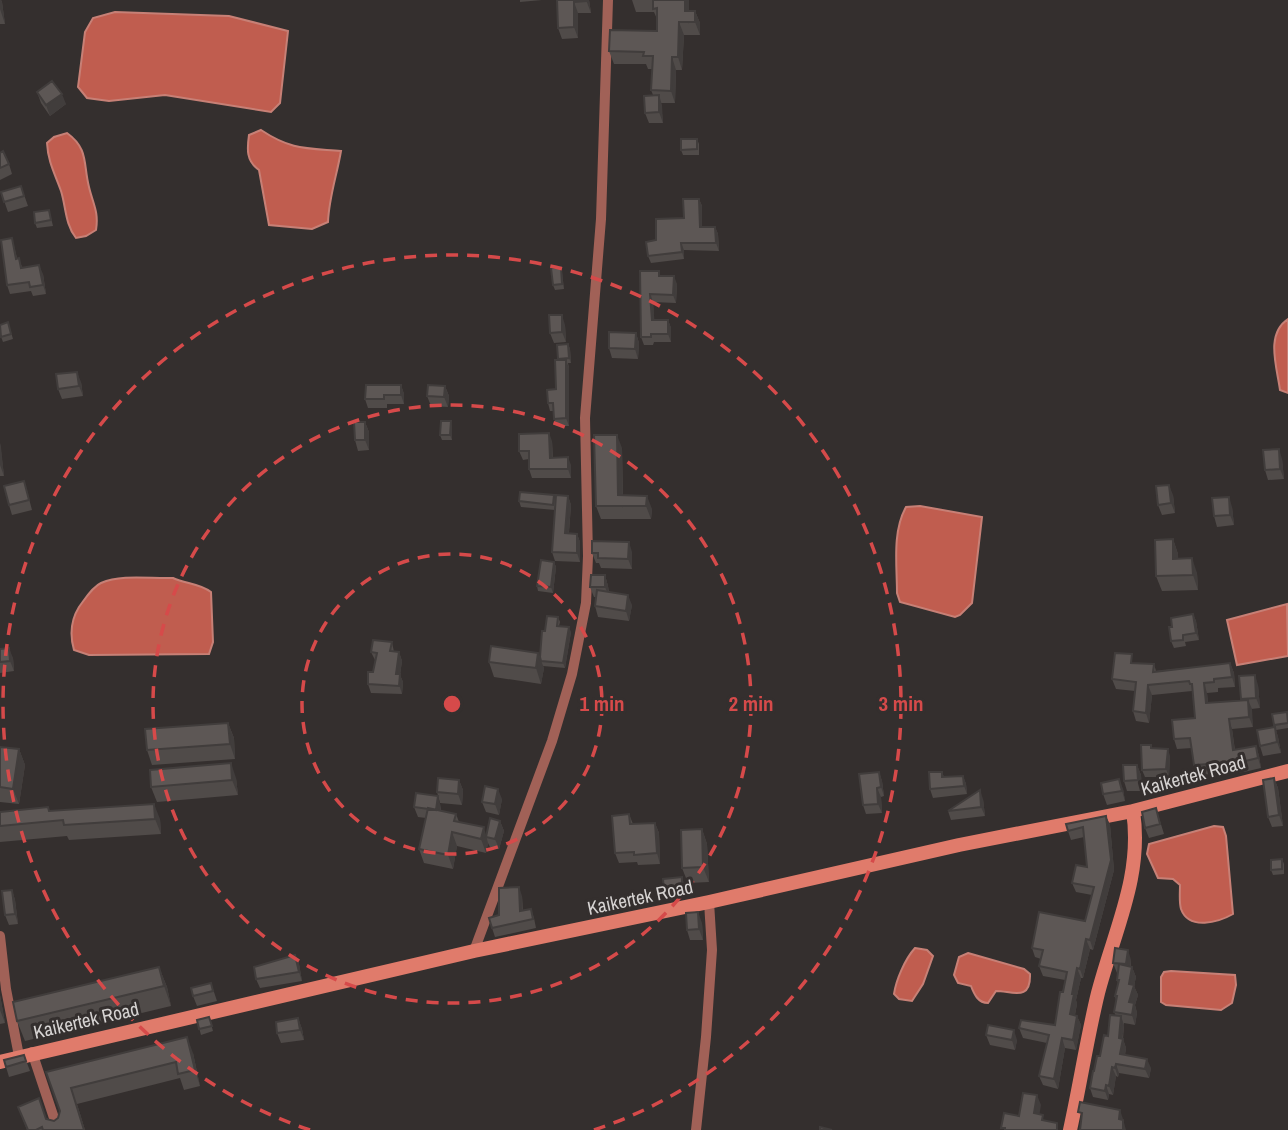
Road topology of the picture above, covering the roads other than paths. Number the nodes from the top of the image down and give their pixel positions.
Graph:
1 (608, 0) edge
2 (1288, 771) edge
3 (1133, 811) junction
4 (709, 902) junction
5 (0, 936) edge
6 (474, 951) junction
7 (25, 1054) junction
8 (0, 1062) edge
9 (58, 1130) edge
10 (696, 1130) edge
11 (1070, 1130) edge

1 - 6 street
2 - 3 main road, Kaikertek Road
3 - 4 main road, Kaikertek Road
3 - 11 main road
4 - 6 main road, Kaikertek Road
4 - 10 street
5 - 7 street
6 - 7 main road, Kaikertek Road
7 - 8 main road, Kaikertek Road
7 - 9 street

